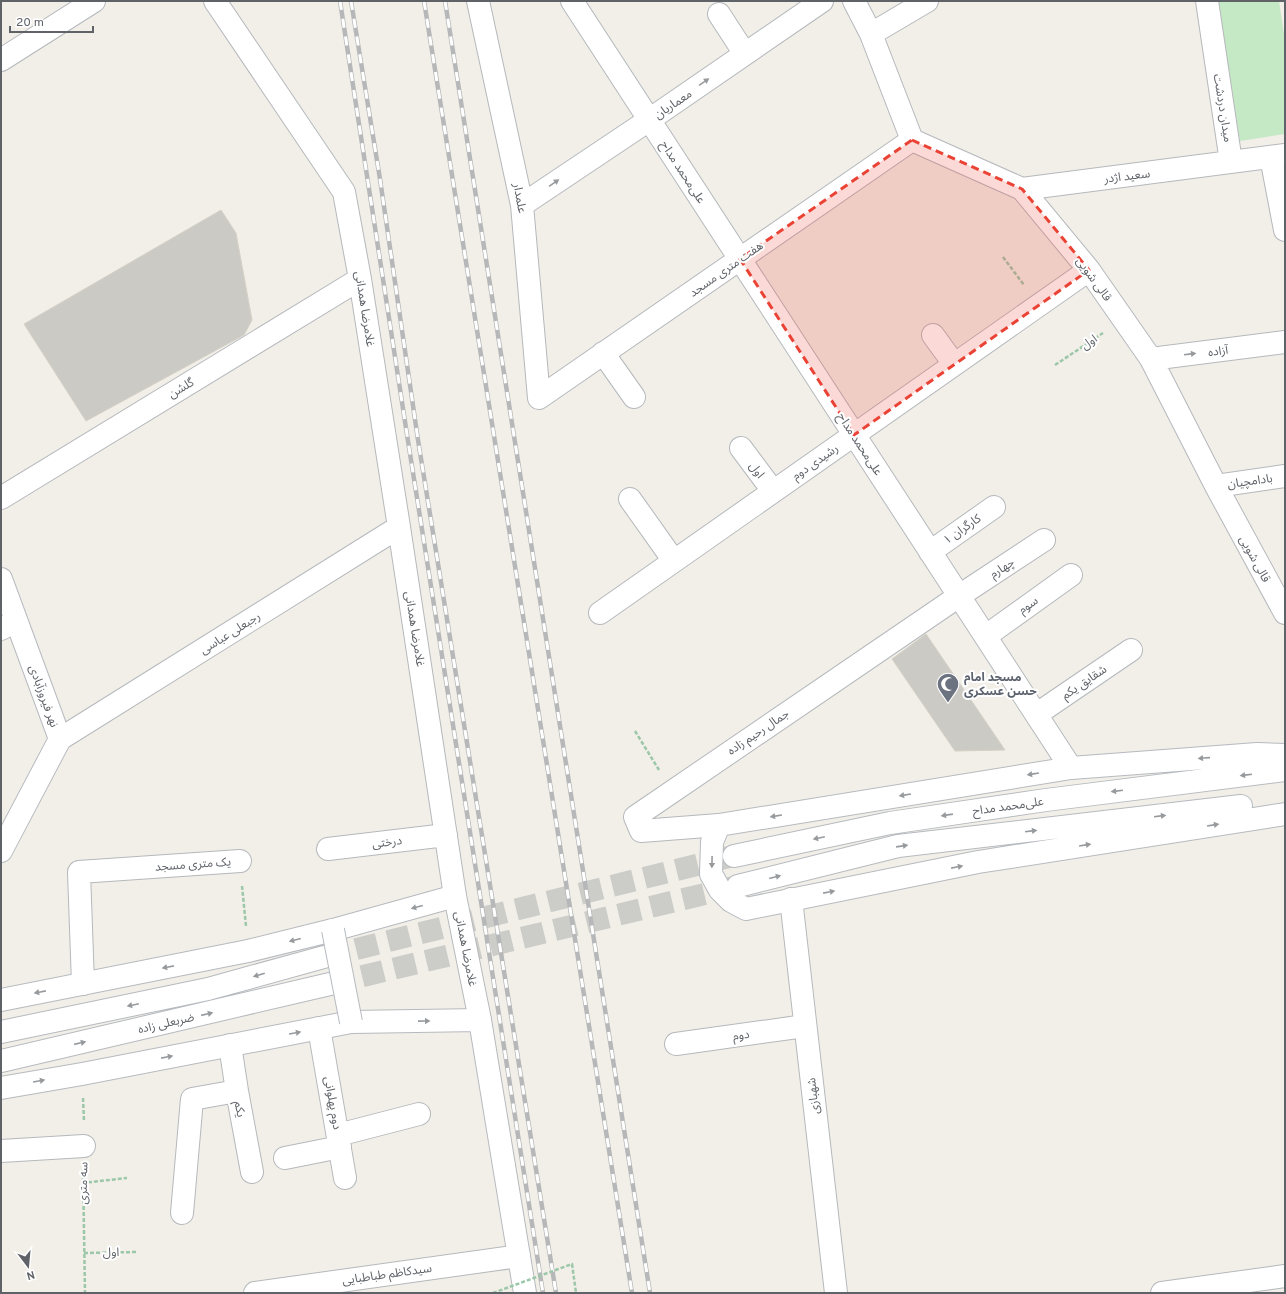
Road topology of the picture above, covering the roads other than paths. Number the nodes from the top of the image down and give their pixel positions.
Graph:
1 (94, 1) edge
2 (215, 1) edge
3 (478, 1) edge
4 (572, 1) edge
5 (822, 1) edge
6 (854, 1) edge
7 (927, 1) edge
8 (1207, 1) edge
9 (719, 14) dead end
10 (871, 34) junction
11 (745, 54) junction
12 (1, 60) edge
13 (649, 120) junction
14 (912, 140) junction
15 (1278, 156) edge
16 (1231, 162) junction
17 (1022, 189) junction
18 (522, 205) junction
19 (1285, 230) edge
20 (740, 259) junction
21 (1089, 270) junction
22 (360, 279) junction
23 (933, 335) dead end
24 (1285, 342) edge
25 (603, 353) junction
26 (1151, 360) junction
27 (954, 364) junction
28 (539, 398) joint
29 (634, 398) dead end
30 (854, 434) junction
31 (741, 448) dead end
32 (1285, 476) edge
33 (1216, 486) junction
34 (773, 491) junction
35 (1, 498) edge
36 (630, 499) dead end
37 (994, 507) dead end
38 (399, 527) junction
39 (1044, 540) dead end
40 (930, 552) junction
41 (674, 561) junction
42 (1070, 575) dead end
43 (1, 579) edge
44 (959, 596) junction
45 (1285, 613) edge
46 (600, 614) dead end
47 (8, 625) edge
48 (986, 636) junction
49 (1131, 650) dead end
50 (1036, 714) junction
51 (60, 739) junction
52 (1285, 756) edge
53 (1071, 768) junction
54 (1285, 770) edge
55 (1285, 801) edge
56 (1285, 814) edge
57 (719, 825) junction
58 (446, 835) junction
59 (328, 849) dead end
60 (1, 851) edge
61 (734, 856) tunnel mouth
62 (240, 861) road end
63 (738, 886) tunnel mouth
64 (455, 896) junction
65 (791, 899) junction
66 (333, 930) junction
67 (324, 957) tunnel mouth
68 (83, 984) junction
69 (330, 984) tunnel mouth
70 (1, 1000) edge
71 (480, 1020) junction
72 (351, 1022) junction
73 (805, 1026) junction
74 (319, 1028) junction
75 (1, 1032) edge
76 (676, 1044) dead end
77 (230, 1045) junction
78 (1, 1061) edge
79 (1, 1088) edge
80 (237, 1091) junction
81 (418, 1114) dead end
82 (339, 1141) junction
83 (84, 1146) road end
84 (1, 1151) edge
85 (285, 1158) dead end
86 (252, 1172) dead end
87 (345, 1178) dead end
88 (182, 1213) dead end
89 (519, 1256) junction
90 (1285, 1276) edge
91 (255, 1293) edge
92 (525, 1293) edge
93 (836, 1293) edge
94 (1162, 1293) edge

1 - 12 street
2 - 22 street, غلامرضا همدانی
3 - 18 street, علمدار
4 - 13 street
5 - 11 street, معماریان
6 - 10 street
7 - 10 street
8 - 16 street, میدان دردشت
9 - 11 street
10 - 14 street
13 -> 11 street, معماریان
18 -> 13 street, معماریان
13 - 20 street, علی‌محمد مداح
14 - 17 street, قالی شویی
14 - 20 street, هفت متری مسجد
15 - 16 street
15 - 19 street
16 - 17 street, سعید اژدر
17 - 21 street, قالی شویی
18 - 28 street, علمدار
20 - 25 street, هفت متری مسجد
20 - 30 street, علی‌محمد مداح
21 - 26 street, قالی شویی
21 - 27 street, رشیدی دوم
22 - 35 street, گلشن
22 - 38 street, غلامرضا همدانی
23 - 27 street
26 -> 24 street, آزاده
25 - 28 street, هفت متری مسجد
25 - 29 street
26 - 33 street, قالی شویی
27 - 30 street, رشیدی دوم
30 - 34 street, رشیدی دوم
30 - 40 street, علی‌محمد مداح
31 - 34 street, اول
32 - 33 street, بادامچیان
33 - 45 street, قالی شویی
34 - 41 street, رشیدی دوم
36 - 41 street
37 - 40 street, کارگران ۱
38 - 51 street, رجبعلی عباسی
38 - 58 street, غلامرضا همدانی
39 - 44 street, چهارم
40 - 44 street, علی‌محمد مداح
41 - 46 street, رشیدی دوم
42 - 48 street, سوم
43 - 47 street, نهر فیروزآبادی
44 - 48 street, علی‌محمد مداح
44 - 57 street, جمال رحیم زاده
47 - 51 street, نهر فیروزآبادی
48 - 50 street, علی‌محمد مداح
49 - 50 street, شقایق یکم
50 - 53 street, علی‌محمد مداح
51 - 60 street, نهر فیروزآبادی
52 -> 53 street
53 -> 57 street
54 -> 61 street, علی‌محمد مداح
63 -> 55 street
65 -> 56 street
57 -> 65 street
58 - 59 street, درختی
58 - 64 street, غلامرضا همدانی
62 - 68 street, یک متری مسجد
64 -> 66 street
64 - 71 street, غلامرضا همدانی
65 - 73 street, شهبازی
66 -> 68 street
66 - 72 street, bridge
67 -> 75 street, ضربعلی زاده
68 -> 70 street
78 -> 69 street, ضربعلی زاده
72 -> 71 street
71 - 89 street, غلامرضا همدانی
72 - 74 street
73 - 76 street, دوم
73 - 93 street, شهبازی
77 -> 74 street
74 - 82 street, دوم پهلوانی
79 -> 77 street
77 - 80 street, یکم
80 - 86 street, یکم
80 - 88 street
81 - 82 street
82 - 85 street
82 - 87 street, دوم پهلوانی
83 - 84 street
89 - 91 street, سیدکاظم طباطبایی
89 - 92 street, غلامرضا همدانی
90 - 94 street

